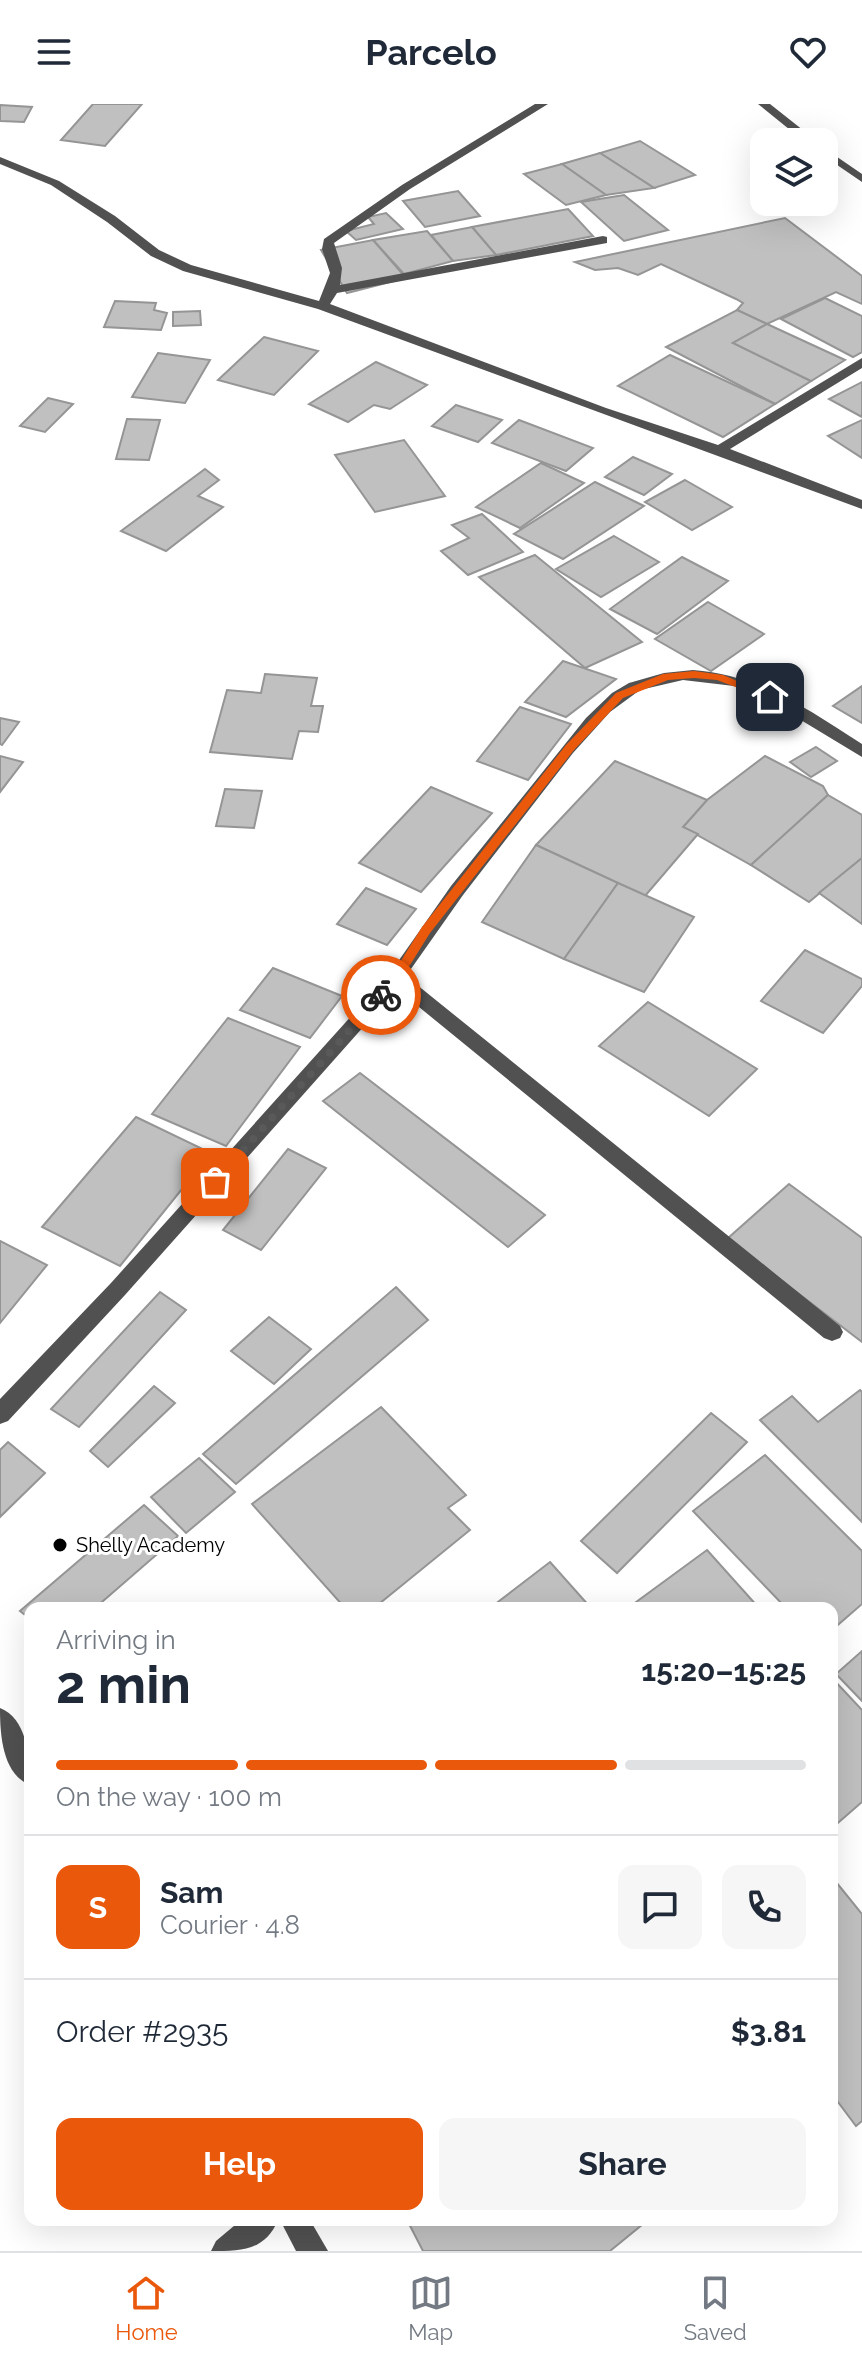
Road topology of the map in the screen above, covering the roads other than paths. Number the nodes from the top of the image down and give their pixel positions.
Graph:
1 (543, 104) edge
2 (763, 104) edge
3 (794, 128) edge
4 (0, 160) edge
5 (838, 161) edge
6 (862, 179) edge
7 (603, 240) dead end
8 (331, 290) junction
9 (322, 306) junction
10 (862, 362) edge
11 (719, 450) junction
12 (862, 505) edge
13 (862, 752) edge
14 (396, 978) junction
15 (832, 1332) dead end
16 (0, 1414) edge
17 (0, 1720) edge
18 (24, 1762) edge
19 (257, 2226) edge
20 (298, 2226) edge
21 (226, 2251) edge
22 (313, 2251) edge

1 - 8 street
2 - 3 street
4 - 9 street
5 - 6 street
7 - 8 street
8 - 9 street
9 - 11 street
10 - 11 street
11 - 12 street
13 - 14 street
14 - 15 street
14 - 16 street
17 - 18 street
19 - 21 street
20 - 22 street

